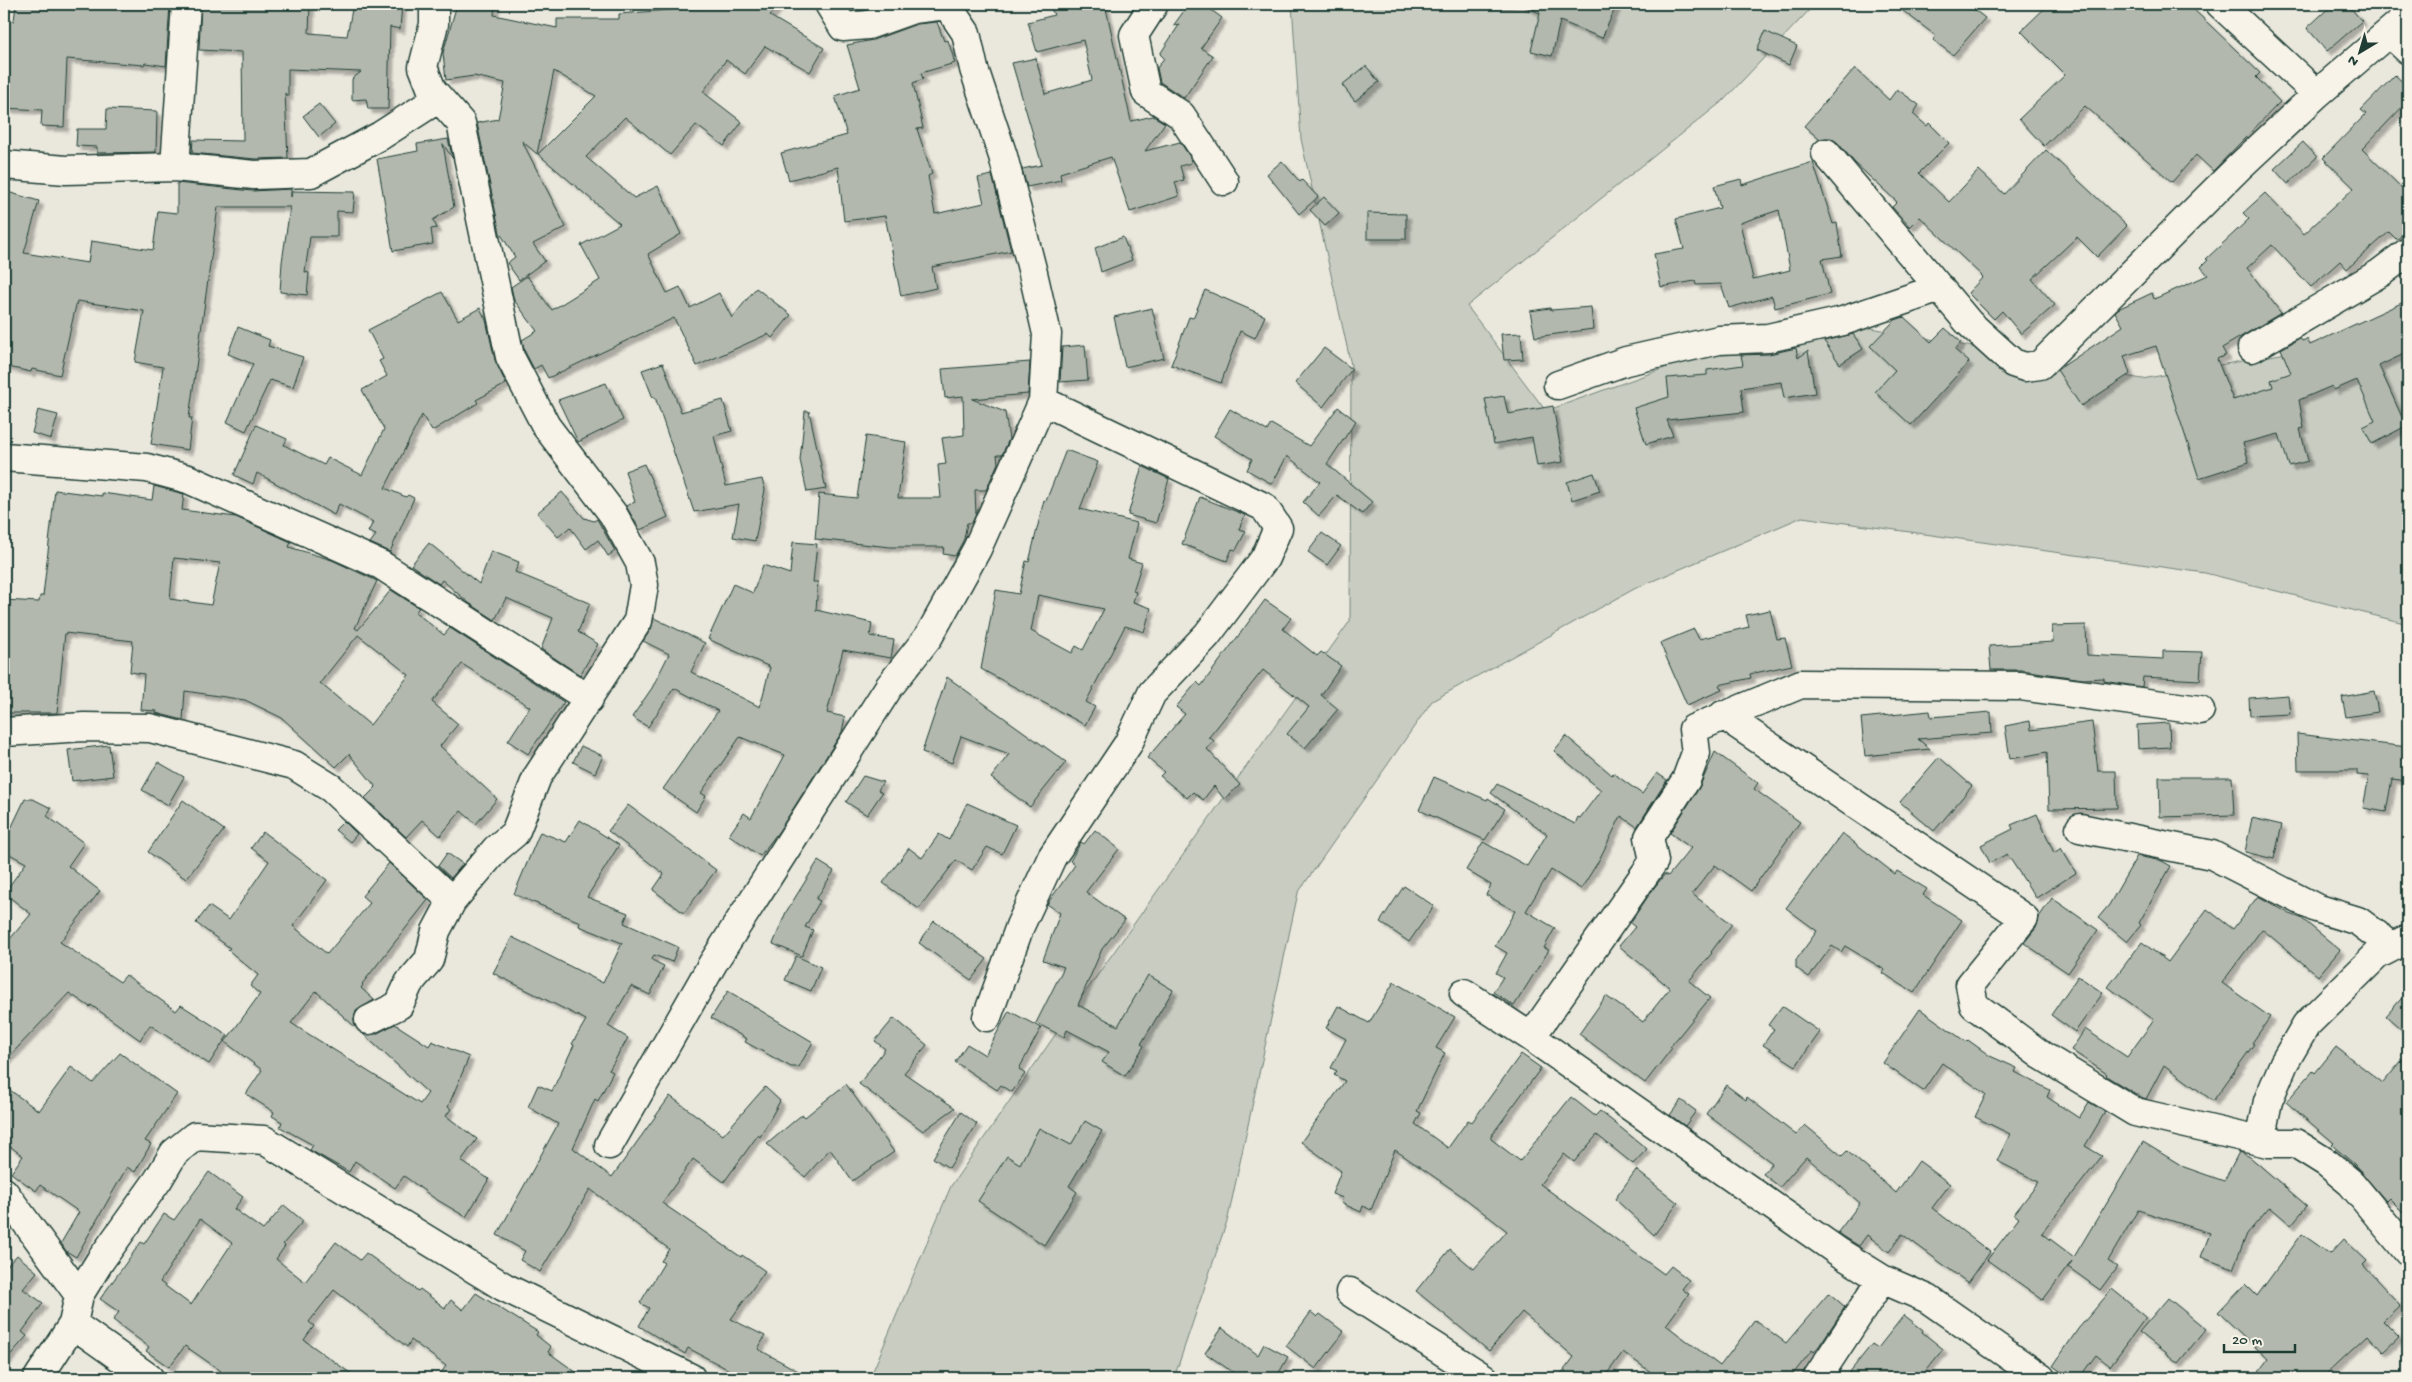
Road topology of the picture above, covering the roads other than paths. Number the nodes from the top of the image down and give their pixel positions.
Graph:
1 (186, 4) edge
2 (434, 4) edge
3 (829, 4) edge
4 (1154, 4) edge
5 (2220, 4) edge
6 (2402, 33) edge
7 (2317, 94) junction
8 (439, 98) junction
9 (1826, 153) dead end
10 (4, 165) edge
11 (175, 167) junction
12 (1224, 181) dead end
13 (2408, 252) edge
14 (1940, 288) junction
15 (2252, 348) dead end
16 (1558, 385) dead end
17 (1043, 401) junction
18 (4, 457) edge
19 (589, 699) junction
20 (2200, 710) dead end
21 (1723, 715) junction
22 (4, 732) edge
23 (2080, 828) dead end
24 (452, 901) junction
25 (2400, 943) edge
26 (1464, 993) dead end
27 (987, 1017) dead end
28 (369, 1020) dead end
29 (1531, 1037) junction
30 (2268, 1143) junction
31 (610, 1145) dead end
32 (4, 1192) edge
33 (2408, 1252) edge
34 (1882, 1280) junction
35 (1350, 1292) dead end
36 (79, 1295) junction
37 (73, 1324) junction
38 (38, 1378) edge
39 (149, 1378) edge
40 (691, 1378) edge
41 (1484, 1378) edge
42 (1817, 1378) edge
43 (2040, 1378) edge

1 - 11 street
2 - 8 street
3 - 17 street
4 - 12 street
5 - 7 street
6 - 7 street
7 - 14 street
8 - 11 street
8 - 19 street
9 - 14 street
10 - 11 street
13 - 15 street
14 - 16 street
17 - 27 street
17 - 31 street
18 - 19 street
19 - 24 street
20 - 21 street
21 - 29 street
21 - 30 street
22 - 24 street
23 - 25 street
24 - 28 street
25 - 30 street
26 - 29 street
29 - 34 street
30 - 33 street
32 - 36 street
34 - 42 street
34 - 43 street
35 - 41 street
36 - 37 street
36 - 40 street
37 - 38 street
37 - 39 street

